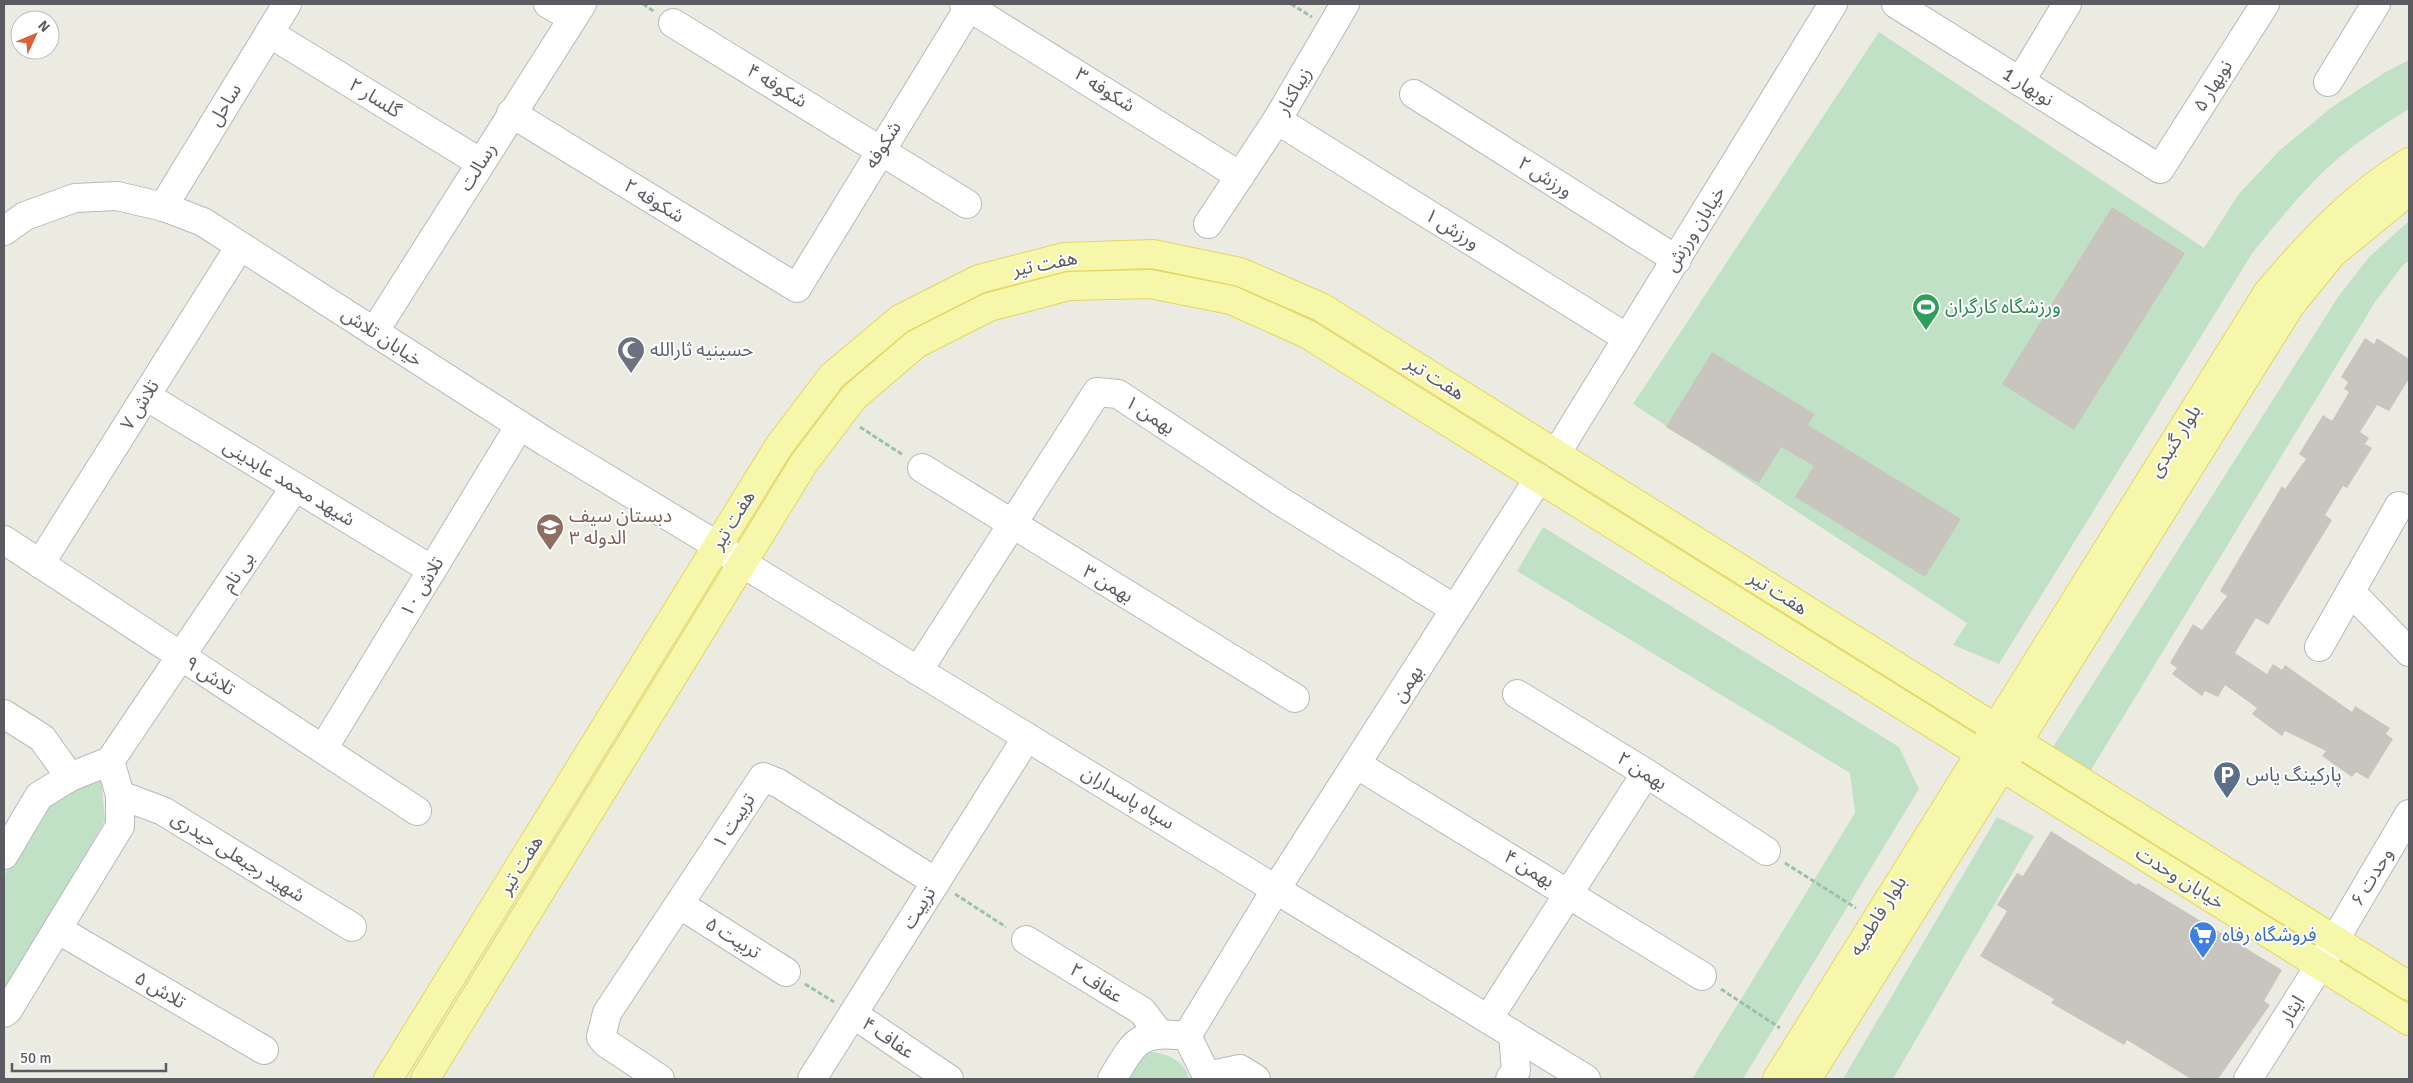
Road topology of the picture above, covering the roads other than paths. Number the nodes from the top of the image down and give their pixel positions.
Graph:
1 (287, 4) edge
2 (548, 4) edge
3 (1345, 4) edge
4 (1833, 4) edge
5 (1896, 4) edge
6 (2067, 4) edge
7 (2265, 4) edge
8 (2376, 4) edge
9 (968, 5) edge
10 (577, 11) edge
11 (673, 23) dead end
12 (269, 33) junction
13 (2020, 82) junction
14 (2328, 82) dead end
15 (1414, 94) dead end
16 (511, 114) junction
17 (1277, 120) junction
18 (880, 149) junction
19 (2409, 162) edge
20 (481, 164) junction
21 (2160, 169) joint
22 (1240, 176) junction
23 (2409, 191) edge
24 (966, 204) dead end
25 (163, 207) junction
26 (1208, 224) dead end
27 (4, 231) edge
28 (240, 246) junction
29 (1677, 260) junction
30 (797, 288) joint
31 (374, 332) junction
32 (1627, 338) junction
33 (146, 396) junction
34 (520, 425) junction
35 (1556, 454) junction
36 (922, 468) road end
37 (1539, 478) junction
38 (294, 487) junction
39 (2400, 506) dead end
40 (1012, 525) junction
41 (4, 540) edge
42 (718, 546) junction
43 (742, 563) junction
44 (40, 564) junction
45 (432, 570) junction
46 (2351, 592) junction
47 (1455, 610) junction
48 (2319, 647) dead end
49 (2409, 652) edge
50 (181, 656) junction
51 (918, 671) junction
52 (1517, 694) dead end
53 (1296, 698) dead end
54 (4, 714) edge
55 (2007, 735) junction
56 (1027, 737) junction
57 (323, 750) junction
58 (1991, 760) junction
59 (110, 761) junction
60 (1356, 764) junction
61 (1646, 773) junction
62 (70, 777) junction
63 (120, 795) junction
64 (417, 811) dead end
65 (2409, 814) edge
66 (1766, 851) road end
67 (4, 855) edge
68 (936, 882) junction
69 (1276, 889) junction
70 (1569, 893) junction
71 (679, 904) junction
72 (352, 928) dead end
73 (57, 929) junction
74 (1026, 940) road end
75 (2335, 940) junction
76 (2320, 965) junction
77 (786, 972) road end
78 (1702, 976) road end
79 (2409, 986) edge
80 (4, 1013) edge
81 (852, 1014) junction
82 (1488, 1019) junction
83 (2409, 1021) edge
84 (1159, 1033) junction
85 (1513, 1034) junction
86 (1187, 1036) junction
87 (264, 1050) dead end
88 (1207, 1078) edge
89 (388, 1079) edge
90 (424, 1079) edge
91 (660, 1079) edge
92 (812, 1079) edge
93 (949, 1079) edge
94 (1112, 1079) edge
95 (1256, 1079) edge
96 (1510, 1079) edge
97 (1586, 1079) edge
98 (1776, 1079) edge
99 (1808, 1079) edge
100 (2248, 1079) edge

1 - 12 street, ساحل
2 - 10 street
3 - 17 street, زیباکنار
4 - 29 street, خیابان ورزش
5 - 13 street, نوبهار 1
6 - 13 street
7 - 21 street, نوبهار ۵
8 - 14 street
9 - 18 street, شکوفه
9 - 22 street, شکوفه ۳
10 - 16 street, رسالت
11 - 18 street, شکوفه ۴
12 - 20 street, گلسار ۲
12 - 25 street, ساحل
13 - 21 street, نوبهار 1
15 - 29 street, ورزش ۲
16 - 20 street, رسالت
16 - 30 street, شکوفه ۲
17 - 22 street, زیباکنار
17 - 32 street, ورزش ۱
18 - 24 street, شکوفه ۴
18 - 30 street, شکوفه
19 - 55 main road, بلوار گنبدی
20 - 31 street, رسالت
22 - 26 street, زیباکنار
23 - 55 main road, بلوار گنبدی
25 - 27 street, خیابان تلاش
25 - 28 street, خیابان تلاش
28 - 31 street, خیابان تلاش
28 - 33 street, تلاش ۷
29 - 32 street, خیابان ورزش
31 - 34 street, خیابان تلاش
32 - 35 street, خیابان ورزش
33 - 38 street, شیهد محمد عابدینی
33 - 44 street, تلاش ۷
34 - 42 street, خیابان تلاش
34 - 45 street, تلاش ۱۰
35 - 42 main road, هفت تیر
35 - 55 main road, هفت تیر
36 - 40 street, بهمن ۳
37 - 43 main road, هفت تیر
37 - 47 street, بهمن
37 - 58 main road, هفت تیر
38 - 45 street, شیهد محمد عابدینی
38 - 50 street, بی نام
39 - 46 street
40 - 47 street, بهمن ۱
40 - 51 street, بهمن ۱
40 - 53 street, بهمن ۳
41 - 44 street, تلاش ۹
42 - 43 street, خیابان تلاش
42 - 89 main road, هفت تیر
43 - 51 street, سپاه پاسداران
43 - 90 main road, هفت تیر
44 - 50 street, تلاش ۹
45 - 57 street, تلاش ۱۰
46 - 48 street
46 - 49 street
47 - 60 street, بهمن
50 - 57 street, تلاش ۹
50 - 59 street, بی نام
51 - 56 street, سپاه پاسداران
52 - 61 street, بهمن ۲
54 - 62 street
55 - 58 main road, بلوار گنبدی
55 - 75 main road, خیابان وحدت
56 - 68 street, تربیت
56 - 69 street, سپاه پاسداران
57 - 64 street, تلاش ۹
58 - 76 main road, خیابان وحدت
58 - 98 main road, بلوار فاطمیه
58 - 99 main road, بلوار فاطمیه
59 - 62 street
59 - 63 street
60 - 69 street, بهمن
60 - 70 street, بهمن ۴
61 - 66 street, بهمن ۲
61 - 70 street
62 - 67 street
63 - 72 street, شهید رجبعلی حیدری
63 - 73 street
65 - 75 street, وحدت ۶
68 - 71 street, تربیت ۱
68 - 81 street, تربیت
69 - 82 street, سپاه پاسداران
69 - 86 street, بهمن
70 - 78 street, بهمن ۴
70 - 82 street
71 - 77 street, تربیت ۵
71 - 91 street, تربیت ۱
73 - 80 street
73 - 87 street, تلاش ۵
74 - 84 street, عفاف ۲
75 - 76 street, ایثار
75 - 79 main road, خیابان وحدت
76 - 83 main road, خیابان وحدت
76 - 100 street, ایثار
81 - 92 street, تربیت
81 - 93 street, عفاف ۴
82 - 85 street, سپاه پاسداران
84 - 86 street
84 - 94 street
85 - 96 street
85 - 97 street, سپاه پاسداران
86 - 88 street
88 - 95 street

